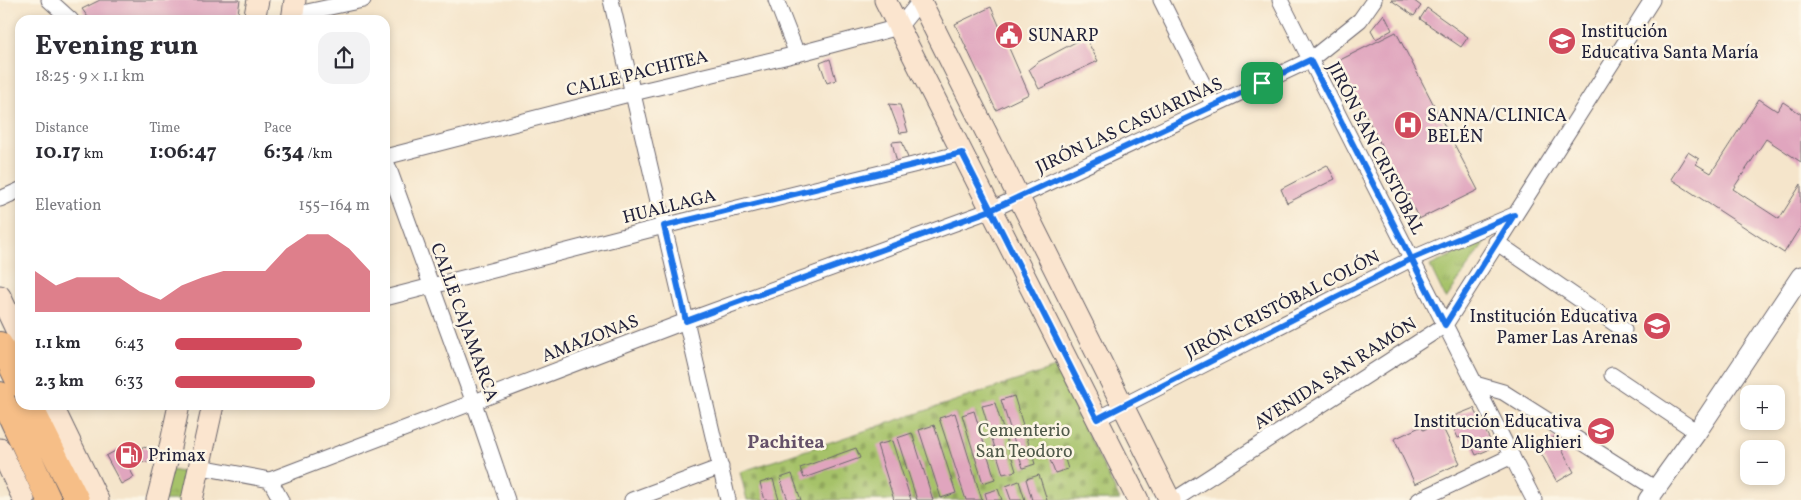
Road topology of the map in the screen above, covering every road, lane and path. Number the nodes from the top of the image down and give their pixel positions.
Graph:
1 (49, 0) edge
2 (258, 0) edge
3 (363, 0) edge
4 (611, 0) edge
5 (776, 0) edge
6 (885, 0) edge
7 (920, 0) edge
8 (1161, 0) edge
9 (1280, 0) edge
10 (1374, 0) edge
11 (1652, 0) edge
12 (293, 12) edge
13 (66, 15) edge
14 (255, 15) edge
15 (899, 27) junction
16 (797, 54) junction
17 (1310, 60) junction
18 (633, 93) junction
19 (1214, 106) junction
20 (962, 153) junction
21 (390, 157) edge
22 (390, 172) edge
23 (15, 192) edge
24 (1019, 198) junction
25 (0, 199) edge
26 (991, 210) junction
27 (1514, 215) junction
28 (664, 226) junction
29 (1496, 242) junction
30 (1411, 259) junction
31 (1801, 276) edge
32 (432, 285) junction
33 (0, 296) edge
34 (390, 297) edge
35 (686, 321) junction
36 (1445, 325) junction
37 (15, 328) edge
38 (1624, 330) dead end
39 (0, 344) edge
40 (15, 375) edge
41 (1612, 375) dead end
42 (1475, 384) junction
43 (0, 394) edge
44 (474, 403) junction
45 (1123, 406) junction
46 (32, 410) edge
47 (54, 410) edge
48 (178, 410) edge
49 (213, 410) edge
50 (1097, 419) junction
51 (1697, 432) junction
52 (0, 449) edge
53 (1512, 456) junction
54 (201, 466) junction
55 (721, 467) junction
56 (270, 480) junction
57 (1652, 494) edge
58 (24, 500) edge
59 (49, 500) edge
60 (77, 500) edge
61 (98, 500) edge
62 (157, 500) edge
63 (192, 500) edge
64 (281, 500) edge
65 (508, 500) edge
66 (632, 500) edge
67 (728, 500) edge
68 (1138, 500) edge
69 (1172, 500) edge
70 (1419, 500) edge
71 (1534, 500) edge

1 - 13 street
2 - 14 main road
3 - 12 street
4 - 18 street
5 - 16 street
6 - 15 main road
7 - 15 street
7 - 24 main road
8 - 19 street
9 - 17 street, JIRÓN SAN CRISTÓBAL
10 - 17 street, JIRÓN LAS CASUARINAS
11 - 27 street, AVENIDA SAN RAMÓN
15 - 16 street, CALLE PACHITEA
15 - 20 main road
16 - 18 street, CALLE PACHITEA
17 - 19 street, JIRÓN LAS CASUARINAS
17 - 30 street, JIRÓN SAN CRISTÓBAL
18 - 21 street, CALLE PACHITEA
18 - 28 street
19 - 24 street, JIRÓN LAS CASUARINAS
20 - 26 main road
20 - 28 street, HUALLAGA
22 - 32 street, CALLE CAJAMARCA
23 - 25 street
24 - 26 street, JIRÓN LAS CASUARINAS
24 - 45 main road
26 - 35 street, AMAZONAS
26 - 50 main road
27 - 29 street, AVENIDA SAN RAMÓN
27 - 30 street, JIRÓN CRISTÓBAL COLÓN
28 - 32 street, HUALLAGA
28 - 35 street
29 - 36 street, AVENIDA SAN RAMÓN
29 - 38 street
30 - 36 street, JIRÓN SAN CRISTÓBAL
30 - 45 street, JIRÓN CRISTÓBAL COLÓN
31 - 51 street
32 - 34 street, HUALLAGA
32 - 44 street, CALLE CAJAMARCA
33 - 37 main road
35 - 44 street, AMAZONAS
35 - 55 street
36 - 42 street, JIRÓN SAN CRISTÓBAL
36 - 69 street, AVENIDA SAN RAMÓN
39 - 40 main road
41 - 51 street
42 - 53 street, JIRÓN SAN CRISTÓBAL
42 - 57 street
43 - 59 main road
44 - 56 street, AMAZONAS
44 - 65 street, CALLE CAJAMARCA
45 - 50 street, JIRÓN CRISTÓBAL COLÓN
45 - 69 main road
46 - 60 main road
47 - 61 main road
48 - 62 main road
49 - 54 main road
50 - 68 main road
51 - 57 street
52 - 58 main road
53 - 70 street
53 - 71 street, JIRÓN SAN CRISTÓBAL
54 - 56 street
54 - 63 main road
55 - 66 street
55 - 67 street
56 - 64 street

